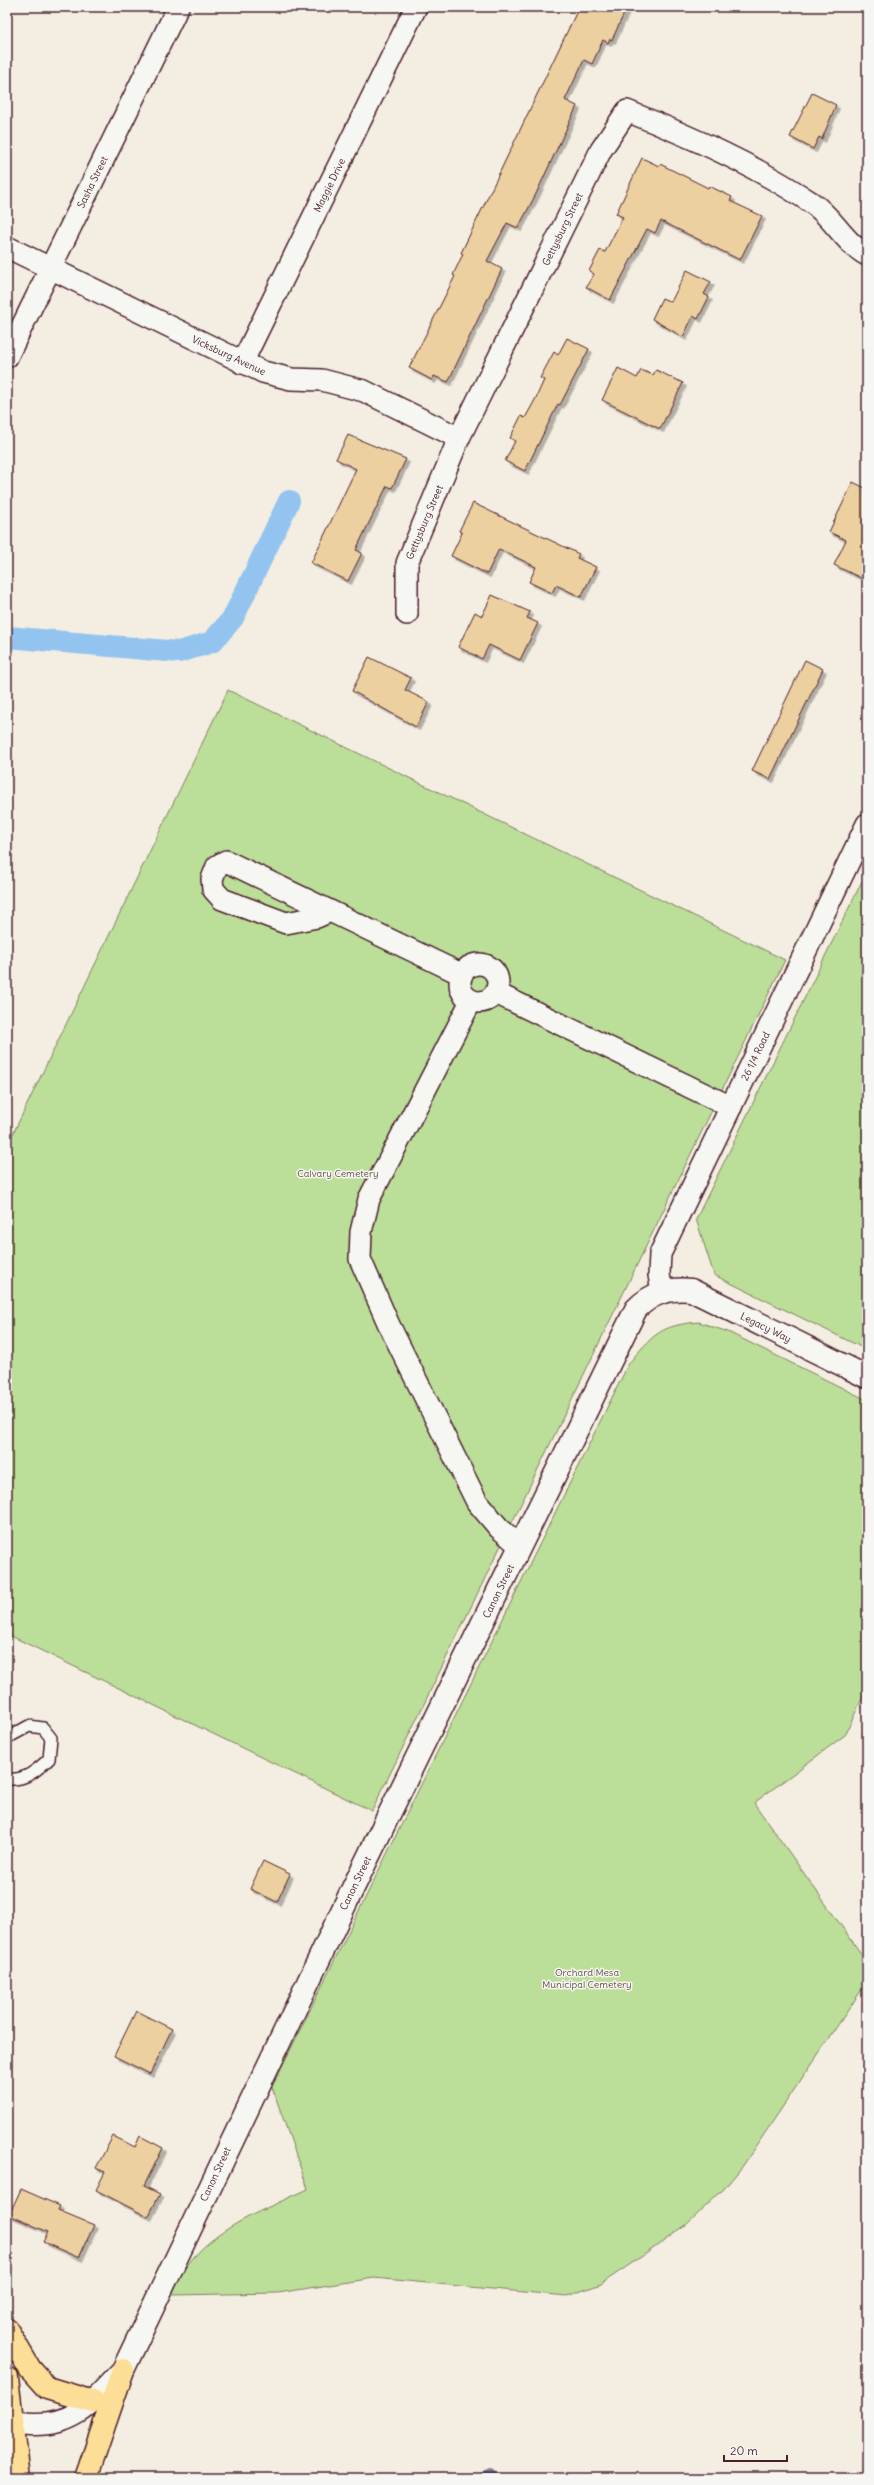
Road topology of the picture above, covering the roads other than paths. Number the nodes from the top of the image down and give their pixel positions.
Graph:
1 (178, 7) edge
2 (416, 7) edge
3 (7, 247) edge
4 (867, 255) edge
5 (50, 268) junction
6 (7, 357) edge
7 (242, 363) junction
8 (459, 438) junction
9 (407, 614) dead end
10 (867, 824) edge
11 (330, 911) junction
12 (461, 974) junction
13 (496, 993) junction
14 (471, 1001) junction
15 (731, 1107) junction
16 (662, 1291) junction
17 (867, 1377) edge
18 (520, 1546) junction
19 (7, 1738) edge
20 (7, 1779) edge
21 (7, 2330) edge
22 (123, 2370) junction
23 (7, 2378) edge
24 (93, 2402) junction
25 (10, 2421) edge
26 (19, 2478) edge
27 (86, 2478) edge

1 - 5 street, Sasha Street
2 - 7 street, Maggie Drive
3 - 5 street, Vicksburg Avenue
4 - 8 street, Gettysburg Street
5 - 6 street, Sasha Street
5 - 7 street, Vicksburg Avenue
7 - 8 street, Vicksburg Avenue
8 - 9 street, Gettysburg Street
10 - 15 street, 26 1/4 Road
11 - 11 street
11 - 12 street
12 - 13 street
12 - 14 street
13 - 14 street
13 - 15 street
14 - 18 street
15 - 16 street, 26 1/4 Road
16 - 17 street, Legacy Way
16 - 18 street, Canon Street
18 - 22 street, Canon Street
19 - 20 lane
21 - 24 highway
22 - 24 street, Canon Street
22 - 27 highway
23 - 25 highway
24 - 25 street, Canon Street
25 - 26 highway

